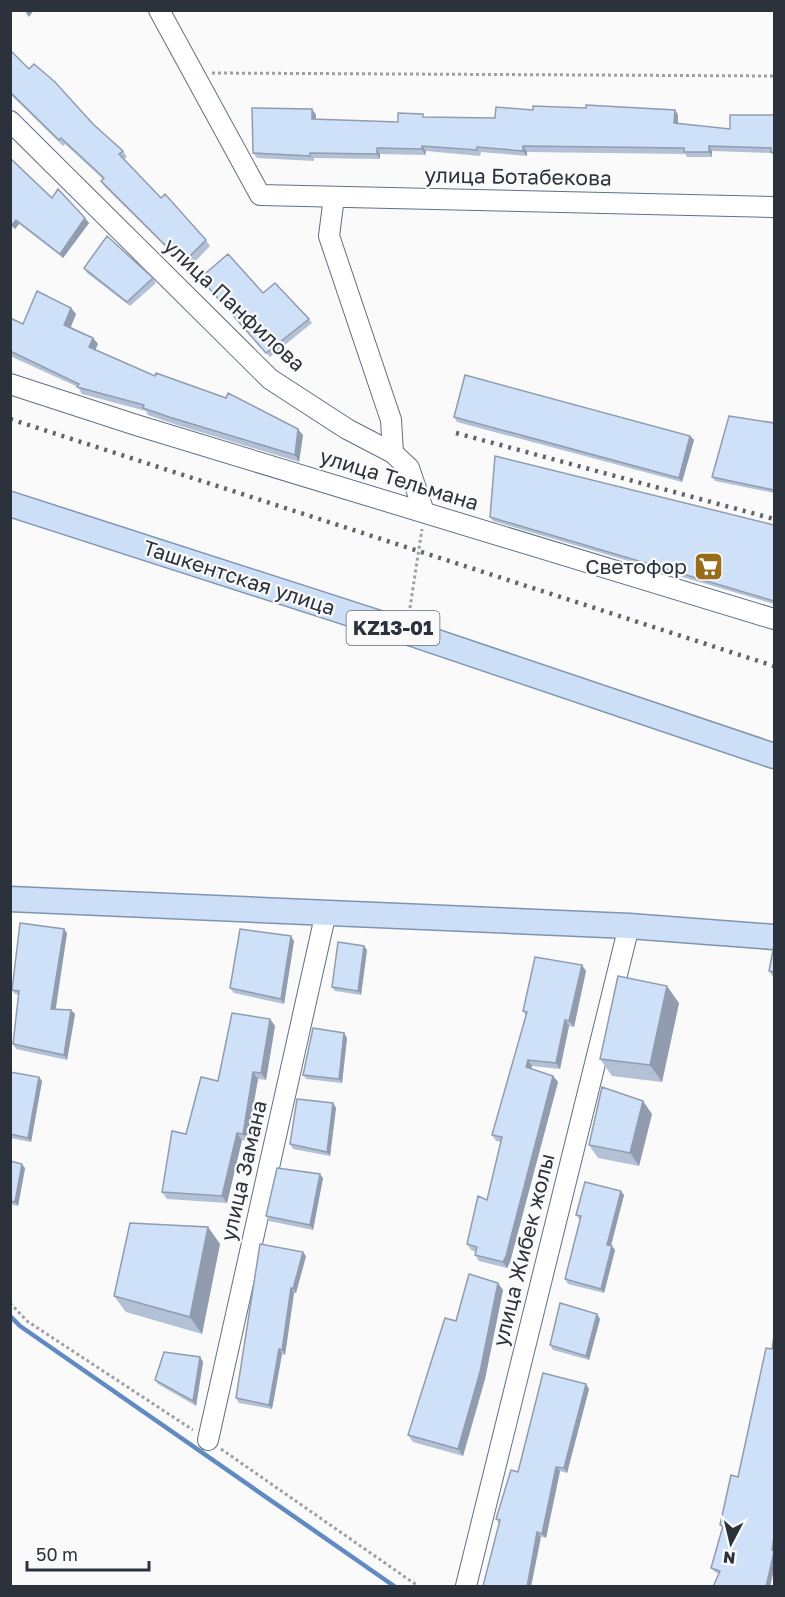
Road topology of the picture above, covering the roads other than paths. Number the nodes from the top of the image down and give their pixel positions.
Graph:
1 (159, 10) edge
2 (10, 121) edge
3 (334, 197) junction
4 (774, 207) edge
5 (10, 384) edge
6 (393, 453) junction
7 (10, 504) edge
8 (424, 512) junction
9 (774, 619) edge
10 (774, 756) edge
11 (10, 899) edge
12 (326, 912) junction
13 (629, 926) junction
14 (774, 937) edge
15 (208, 1440) dead end
16 (466, 1587) edge

1 - 3 street, улица Ботабекова
2 - 6 street, улица Панфилова
3 - 4 street, улица Ботабекова
3 - 6 street
5 - 8 street, улица Тельмана
6 - 8 street, улица Панфилова
7 - 10 main road, Ташкентская улица / KZ13-01
8 - 9 street, улица Тельмана
11 - 12 main road
12 - 13 main road
12 - 15 street, улица Замана
13 - 14 main road
13 - 16 street, улица Жибек жолы

